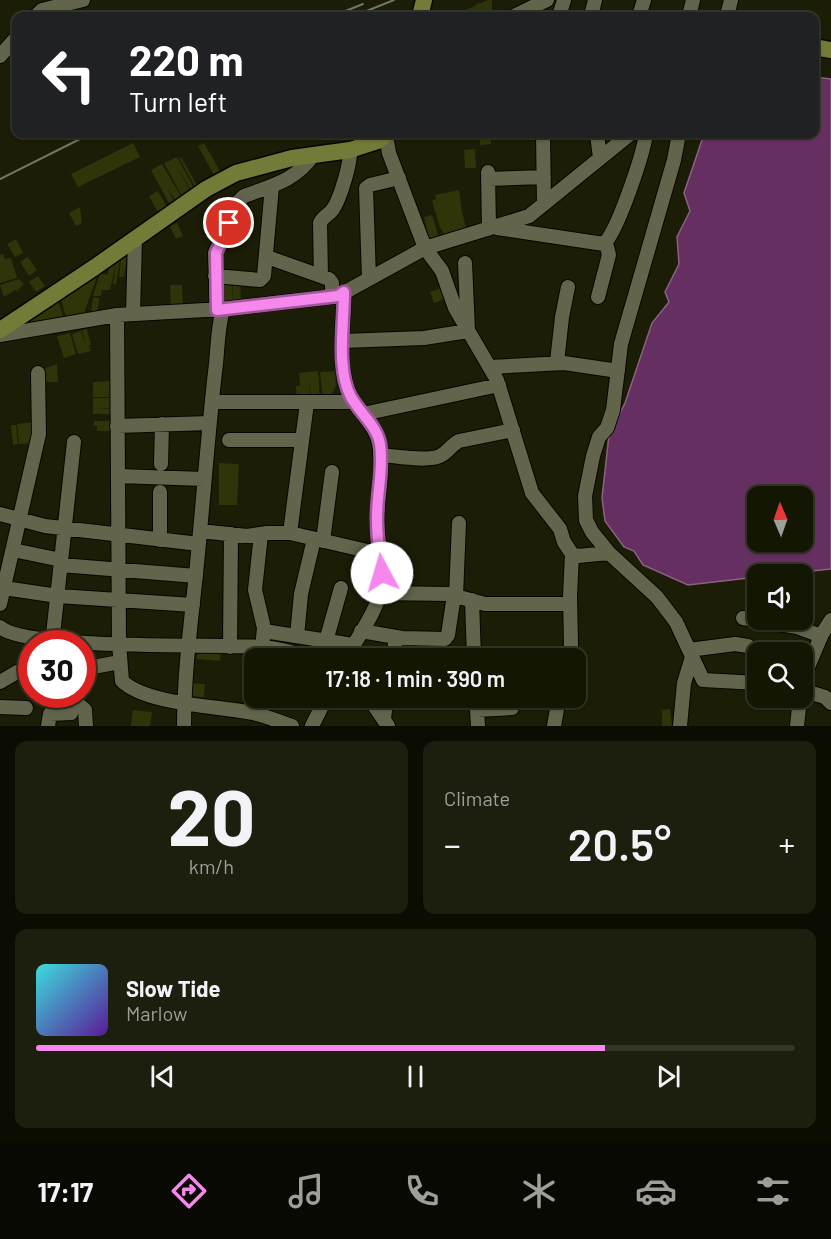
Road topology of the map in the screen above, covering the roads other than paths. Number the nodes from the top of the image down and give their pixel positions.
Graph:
1 (83, 0) edge
2 (547, 0) edge
3 (40, 12) edge
4 (531, 12) edge
5 (12, 42) edge
6 (0, 56) edge
7 (381, 138) edge
8 (387, 138) edge
9 (543, 138) edge
10 (598, 138) edge
11 (625, 138) edge
12 (645, 138) edge
13 (678, 138) edge
14 (350, 150) junction
15 (313, 155) junction
16 (600, 158) junction
17 (544, 177) junction
18 (399, 178) junction
19 (272, 186) junction
20 (544, 204) junction
21 (491, 228) junction
22 (135, 239) junction
23 (606, 243) junction
24 (425, 248) junction
25 (267, 257) junction
26 (465, 263) dead end
27 (215, 276) junction
28 (321, 276) junction
29 (369, 279) junction
30 (568, 288) dead end
31 (338, 295) junction
32 (598, 297) dead end
33 (220, 309) junction
34 (133, 314) junction
35 (117, 315) junction
36 (0, 330) edge
37 (468, 331) junction
38 (0, 335) edge
39 (343, 341) junction
40 (557, 362) junction
41 (490, 367) junction
42 (618, 371) junction
43 (38, 373) dead end
44 (498, 385) junction
45 (212, 402) junction
46 (354, 402) junction
47 (307, 403) junction
48 (363, 414) junction
49 (209, 423) junction
50 (162, 424) junction
51 (117, 426) junction
52 (513, 430) junction
53 (229, 440) dead end
54 (302, 440) junction
55 (74, 442) dead end
56 (380, 455) junction
57 (162, 464) dead end
58 (332, 472) dead end
59 (118, 476) junction
60 (204, 479) junction
61 (160, 492) dead end
62 (0, 514) edge
63 (19, 520) junction
64 (459, 523) dead end
65 (65, 527) junction
66 (290, 533) junction
67 (231, 534) junction
68 (261, 534) junction
69 (119, 535) junction
70 (200, 537) junction
71 (160, 540) junction
72 (318, 540) junction
73 (13, 550) junction
74 (380, 554) junction
75 (572, 554) junction
76 (609, 554) junction
77 (61, 563) junction
78 (119, 571) junction
79 (196, 576) junction
80 (4, 588) junction
81 (341, 588) dead end
82 (380, 593) junction
83 (58, 596) junction
84 (455, 596) junction
85 (231, 599) junction
86 (257, 600) junction
87 (472, 600) junction
88 (119, 601) junction
89 (0, 604) edge
90 (570, 604) junction
91 (193, 605) junction
92 (743, 618) dead end
93 (831, 620) edge
94 (0, 627) edge
95 (54, 630) edge
96 (264, 631) junction
97 (361, 631) junction
98 (18, 636) edge
99 (297, 636) junction
100 (821, 636) junction
101 (396, 637) junction
102 (326, 641) junction
103 (96, 643) edge
104 (119, 643) junction
105 (353, 645) junction
106 (189, 646) junction
107 (747, 646) edge
108 (230, 647) junction
109 (262, 648) edge
110 (351, 648) edge
111 (394, 648) edge
112 (474, 648) edge
113 (570, 648) edge
114 (244, 650) edge
115 (691, 654) junction
116 (813, 655) edge
117 (120, 662) junction
118 (96, 666) edge
119 (18, 672) edge
120 (0, 682) edge
121 (747, 682) edge
122 (813, 693) edge
123 (184, 703) junction
124 (831, 703) edge
125 (0, 707) edge
126 (18, 708) edge
127 (72, 708) edge
128 (83, 708) edge
129 (251, 708) edge
130 (321, 708) edge
131 (376, 708) edge
132 (476, 708) edge
133 (557, 708) edge
134 (799, 708) edge
135 (250, 712) junction
136 (386, 722) edge
137 (313, 724) edge
138 (48, 726) edge
139 (86, 726) edge
140 (184, 726) edge
141 (292, 726) edge
142 (328, 726) edge
143 (478, 726) edge
144 (554, 726) edge
145 (680, 726) edge
146 (797, 726) edge

1 - 3 street
2 - 4 street
5 - 6 street
7 - 14 main road
8 - 18 street
9 - 17 street
10 - 16 street
11 - 16 street
12 - 23 street
13 - 42 street
14 - 15 main road
14 - 28 street
15 - 19 street
15 - 22 main road
16 - 20 street
17 - 20 street
17 - 21 street
18 - 24 street
18 - 29 street
19 - 25 street
19 - 27 street
20 - 21 street
21 - 23 street
21 - 24 street
22 - 34 street
22 - 36 main road
23 - 32 street
24 - 29 street
24 - 37 street
25 - 27 street
25 - 28 street
26 - 37 street
27 - 33 street
28 - 31 street
29 - 31 street
30 - 40 street
31 - 33 street
31 - 39 street
33 - 34 street
33 - 45 street
34 - 35 street
35 - 38 street
35 - 51 street
37 - 39 street
37 - 41 street
39 - 46 street
40 - 41 street
40 - 42 street
41 - 44 street
42 - 76 street
43 - 63 street
44 - 48 street
44 - 52 street
45 - 47 street
45 - 49 street
46 - 47 street
46 - 48 street
47 - 54 street
48 - 56 street
49 - 50 street
49 - 60 street
50 - 51 street
50 - 57 street
51 - 59 street
52 - 56 street
52 - 75 street
53 - 54 street
54 - 66 street
55 - 65 street
56 - 74 street
58 - 72 street
59 - 60 street
59 - 69 street
60 - 70 street
61 - 71 street
62 - 63 street
63 - 65 street
63 - 73 street
64 - 84 street
65 - 69 street
65 - 77 street
66 - 68 street
66 - 72 street
67 - 68 street
67 - 70 street
67 - 85 street
68 - 86 street
69 - 71 street
69 - 78 street
70 - 71 street
70 - 79 street
72 - 74 street
72 - 99 street
73 - 77 street
73 - 80 street
74 - 82 street
75 - 76 street
75 - 90 street
76 - 115 street
77 - 78 street
77 - 83 street
78 - 79 street
78 - 88 street
79 - 91 street
80 - 83 street
80 - 89 street
81 - 102 street
82 - 84 street
82 - 97 street
83 - 88 street
83 - 95 street
84 - 87 street
84 - 101 street
85 - 86 street
85 - 108 street
86 - 96 street
87 - 90 street
87 - 112 street
88 - 91 street
88 - 104 street
90 - 113 street
91 - 106 street
92 - 100 street
93 - 100 street
94 - 98 street
96 - 99 street
96 - 109 street
97 - 101 street
97 - 105 street
99 - 102 street
100 - 116 street
101 - 111 street
102 - 105 street
103 - 104 street
104 - 106 street
104 - 117 street
105 - 110 street
106 - 108 street
106 - 123 street
107 - 115 street
108 - 114 street
115 - 121 street
115 - 145 street
117 - 118 street
117 - 123 street
119 - 120 street
122 - 124 street
123 - 135 street
123 - 140 street
125 - 126 street
127 - 138 street
128 - 139 street
129 - 135 street
130 - 137 street
131 - 136 street
132 - 143 street
133 - 144 street
134 - 146 street
135 - 141 street
137 - 142 street

